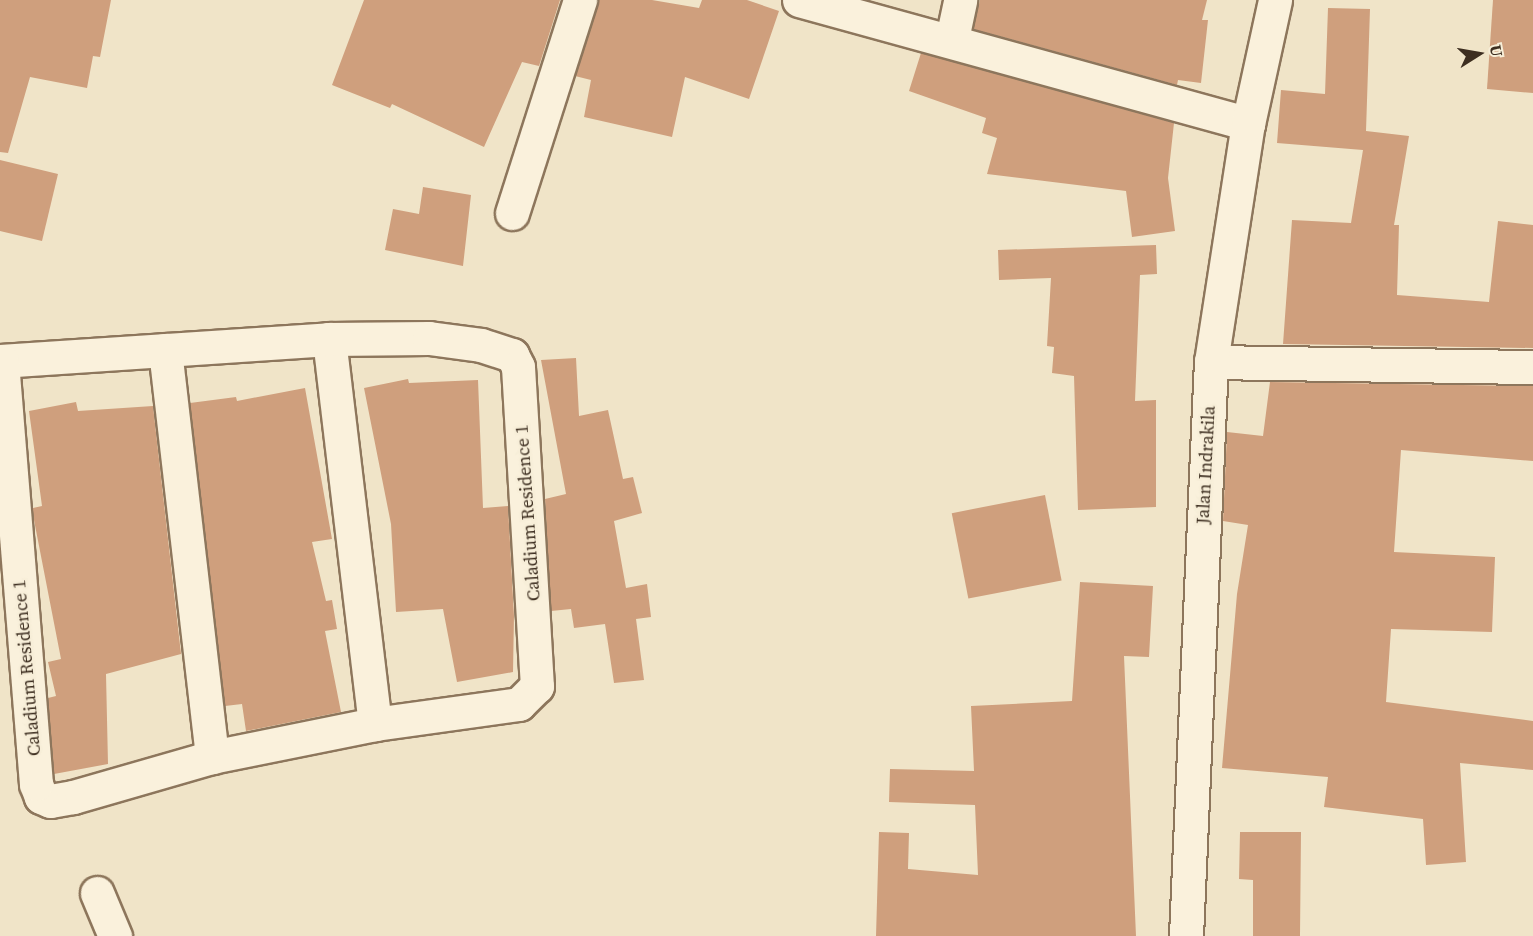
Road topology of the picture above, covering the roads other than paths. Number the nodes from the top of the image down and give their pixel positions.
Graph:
1 (580, 0) edge
2 (799, 0) edge
3 (960, 0) edge
4 (1275, 0) edge
5 (952, 39) junction
6 (1248, 124) junction
7 (512, 213) dead end
8 (329, 339) junction
9 (165, 350) junction
10 (1, 362) edge
11 (1211, 362) junction
12 (1533, 367) edge
13 (375, 724) junction
14 (212, 757) junction
15 (97, 893) dead end
16 (115, 936) edge
17 (1186, 936) edge

1 - 7 street
2 - 5 street
3 - 5 street
4 - 6 street, Jalan Indrakila
5 - 6 street
6 - 11 street, Jalan Indrakila
8 - 9 street, Caladium Residence 1
8 - 13 street
8 - 13 street, Caladium Residence 1
9 - 10 street, Caladium Residence 1
9 - 14 street
10 - 14 street, Caladium Residence 1
11 - 12 street
11 - 17 street, Jalan Indrakila
13 - 14 street, Caladium Residence 1
15 - 16 street

